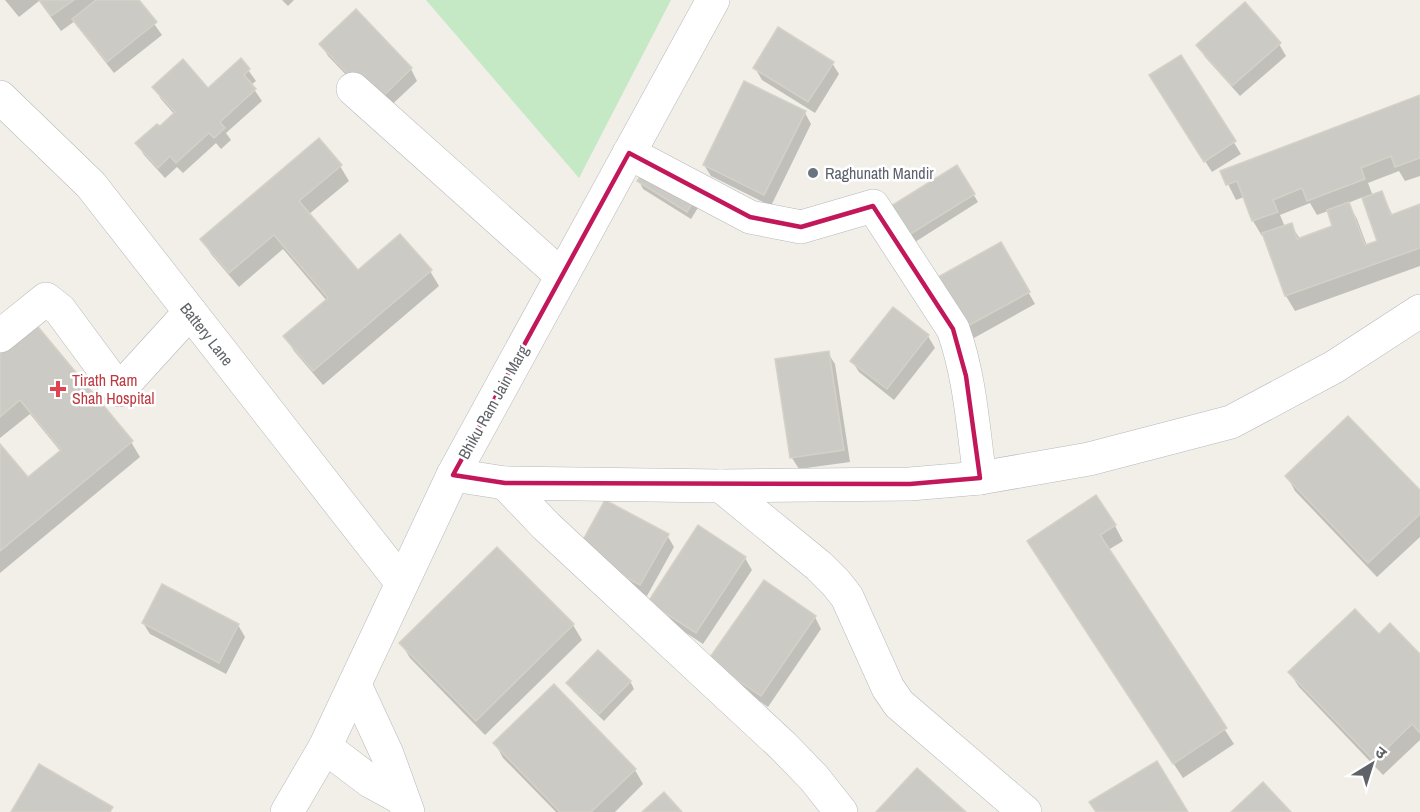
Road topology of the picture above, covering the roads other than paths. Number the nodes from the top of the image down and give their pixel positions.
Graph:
1 (713, 0) edge
2 (353, 89) dead end
3 (0, 97) edge
4 (629, 153) junction
5 (562, 276) junction
6 (1420, 311) edge
7 (190, 312) junction
8 (0, 336) edge
9 (453, 476) junction
10 (980, 478) junction
11 (505, 483) junction
12 (721, 486) junction
13 (402, 583) junction
14 (355, 685) junction
15 (325, 747) junction
16 (404, 805) edge
17 (287, 812) edge
18 (842, 812) edge
19 (1025, 812) edge

1 - 4 street, Bhiku Ram Jain Marg
2 - 5 street
3 - 7 street, Battery Lane
4 - 5 street, Bhiku Ram Jain Marg
4 - 10 street
5 - 9 street, Bhiku Ram Jain Marg
6 - 10 street
7 - 8 street
7 - 13 street, Battery Lane
9 - 11 street
9 - 13 street, Bhiku Ram Jain Marg
10 - 12 street
11 - 12 street
11 - 18 street
12 - 19 street
13 - 14 street, Bhiku Ram Jain Marg
14 - 15 street, Bhiku Ram Jain Marg
14 - 16 street
15 - 16 street
15 - 17 street, Bhiku Ram Jain Marg

